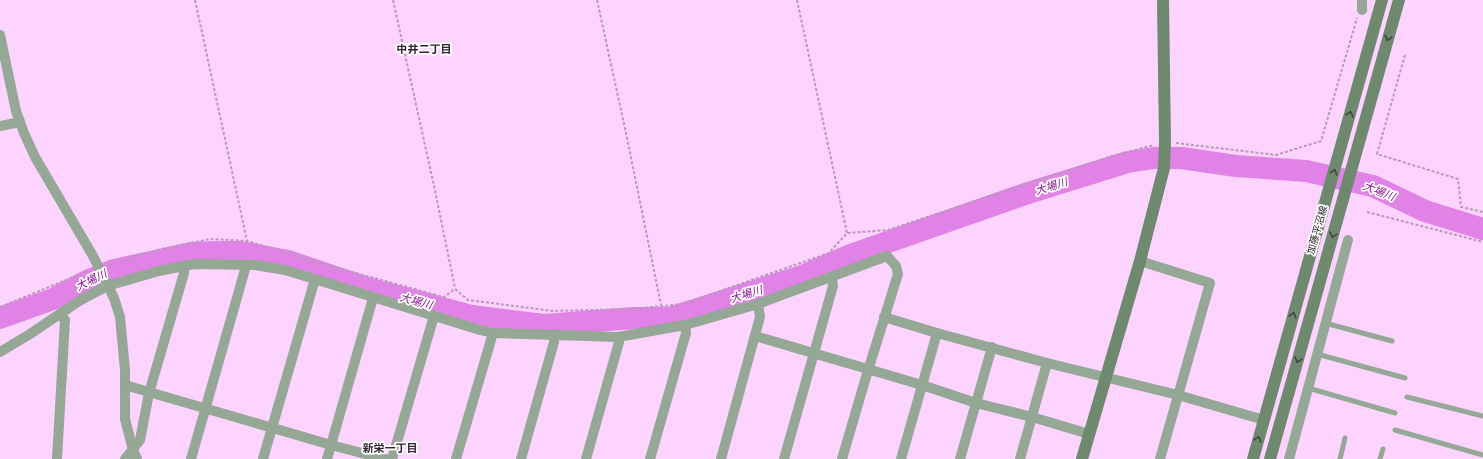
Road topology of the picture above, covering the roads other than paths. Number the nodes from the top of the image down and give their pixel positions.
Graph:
1 (1163, 0) edge
2 (1382, 0) edge
3 (1399, 0) edge
4 (0, 35) edge
5 (20, 122) junction
6 (0, 126) edge
7 (1348, 240) dead end
8 (1140, 261) junction
9 (183, 266) junction
10 (246, 266) junction
11 (102, 275) junction
12 (832, 277) junction
13 (314, 279) junction
14 (373, 298) junction
15 (758, 304) junction
16 (60, 314) junction
17 (434, 316) junction
18 (884, 317) junction
19 (1326, 323) junction
20 (685, 325) junction
21 (493, 333) junction
22 (937, 333) junction
23 (554, 334) junction
24 (755, 336) junction
25 (618, 337) junction
26 (1392, 341) dead end
27 (992, 347) junction
28 (0, 352) edge
29 (814, 354) junction
30 (1317, 354) junction
31 (1047, 363) junction
32 (868, 369) junction
33 (1105, 378) junction
34 (1404, 378) dead end
35 (125, 385) junction
36 (922, 385) junction
37 (1308, 388) junction
38 (149, 392) junction
39 (1178, 395) junction
40 (1407, 397) dead end
41 (976, 403) junction
42 (206, 409) junction
43 (1395, 413) dead end
44 (1483, 416) edge
45 (1032, 417) junction
46 (1264, 420) junction
47 (272, 428) junction
48 (1395, 430) dead end
49 (1089, 434) junction
50 (1346, 438) dead end
51 (331, 445) junction
52 (1383, 449) dead end
53 (135, 454) edge
54 (1483, 455) edge
55 (57, 459) edge
56 (125, 459) edge
57 (191, 459) edge
58 (263, 459) edge
59 (327, 459) edge
60 (385, 459) edge
61 (392, 459) edge
62 (456, 459) edge
63 (521, 459) edge
64 (586, 459) edge
65 (650, 459) edge
66 (721, 459) edge
67 (784, 459) edge
68 (842, 459) edge
69 (901, 459) edge
70 (960, 459) edge
71 (1020, 459) edge
72 (1082, 459) edge
73 (1160, 459) edge
74 (1253, 459) edge
75 (1270, 459) edge
76 (1289, 459) edge
77 (1340, 459) edge
78 (1380, 459) edge

1 - 8 main road
46 -> 2 main road, 加藤平沼線
3 -> 75 main road, 加藤平沼線
4 - 5 street
5 - 6 street
5 - 11 street
7 - 19 street
8 - 33 main road
8 - 39 street
9 - 10 street
9 - 11 street
9 - 38 street
10 - 13 street
10 - 42 street
11 - 16 street
11 - 35 street
12 - 15 street
12 - 18 street
12 - 29 street
13 - 14 street
13 - 47 street
14 - 17 street
14 - 51 street
15 - 20 street
15 - 24 street
16 - 28 street
16 - 55 street
17 - 21 street
17 - 61 street
18 - 22 street
18 - 32 street
19 - 26 lane
19 - 30 street
20 - 25 street
20 - 65 street
21 - 23 street
21 - 62 street
22 - 27 street
22 - 36 street
23 - 25 street
23 - 63 street
24 - 29 street
24 - 66 street
25 - 64 street
27 - 31 street
27 - 41 street
29 - 32 street
29 - 67 street
30 - 34 lane
30 - 37 street
31 - 33 street
31 - 45 street
32 - 36 street
32 - 68 street
33 - 39 street
33 - 49 main road
35 - 38 street
35 - 53 street
36 - 41 street
36 - 69 street
37 - 43 lane
37 - 76 street
38 - 42 street
38 - 53 street
39 - 46 street
39 - 73 street
40 - 44 lane
41 - 45 street
41 - 70 street
42 - 47 street
42 - 57 street
45 - 49 street
45 - 71 street
74 -> 46 main road, 加藤平沼線
47 - 51 street
47 - 58 street
48 - 54 lane
49 - 72 main road
50 - 77 lane
51 - 59 street
51 - 60 street
52 - 78 lane
53 - 56 street

